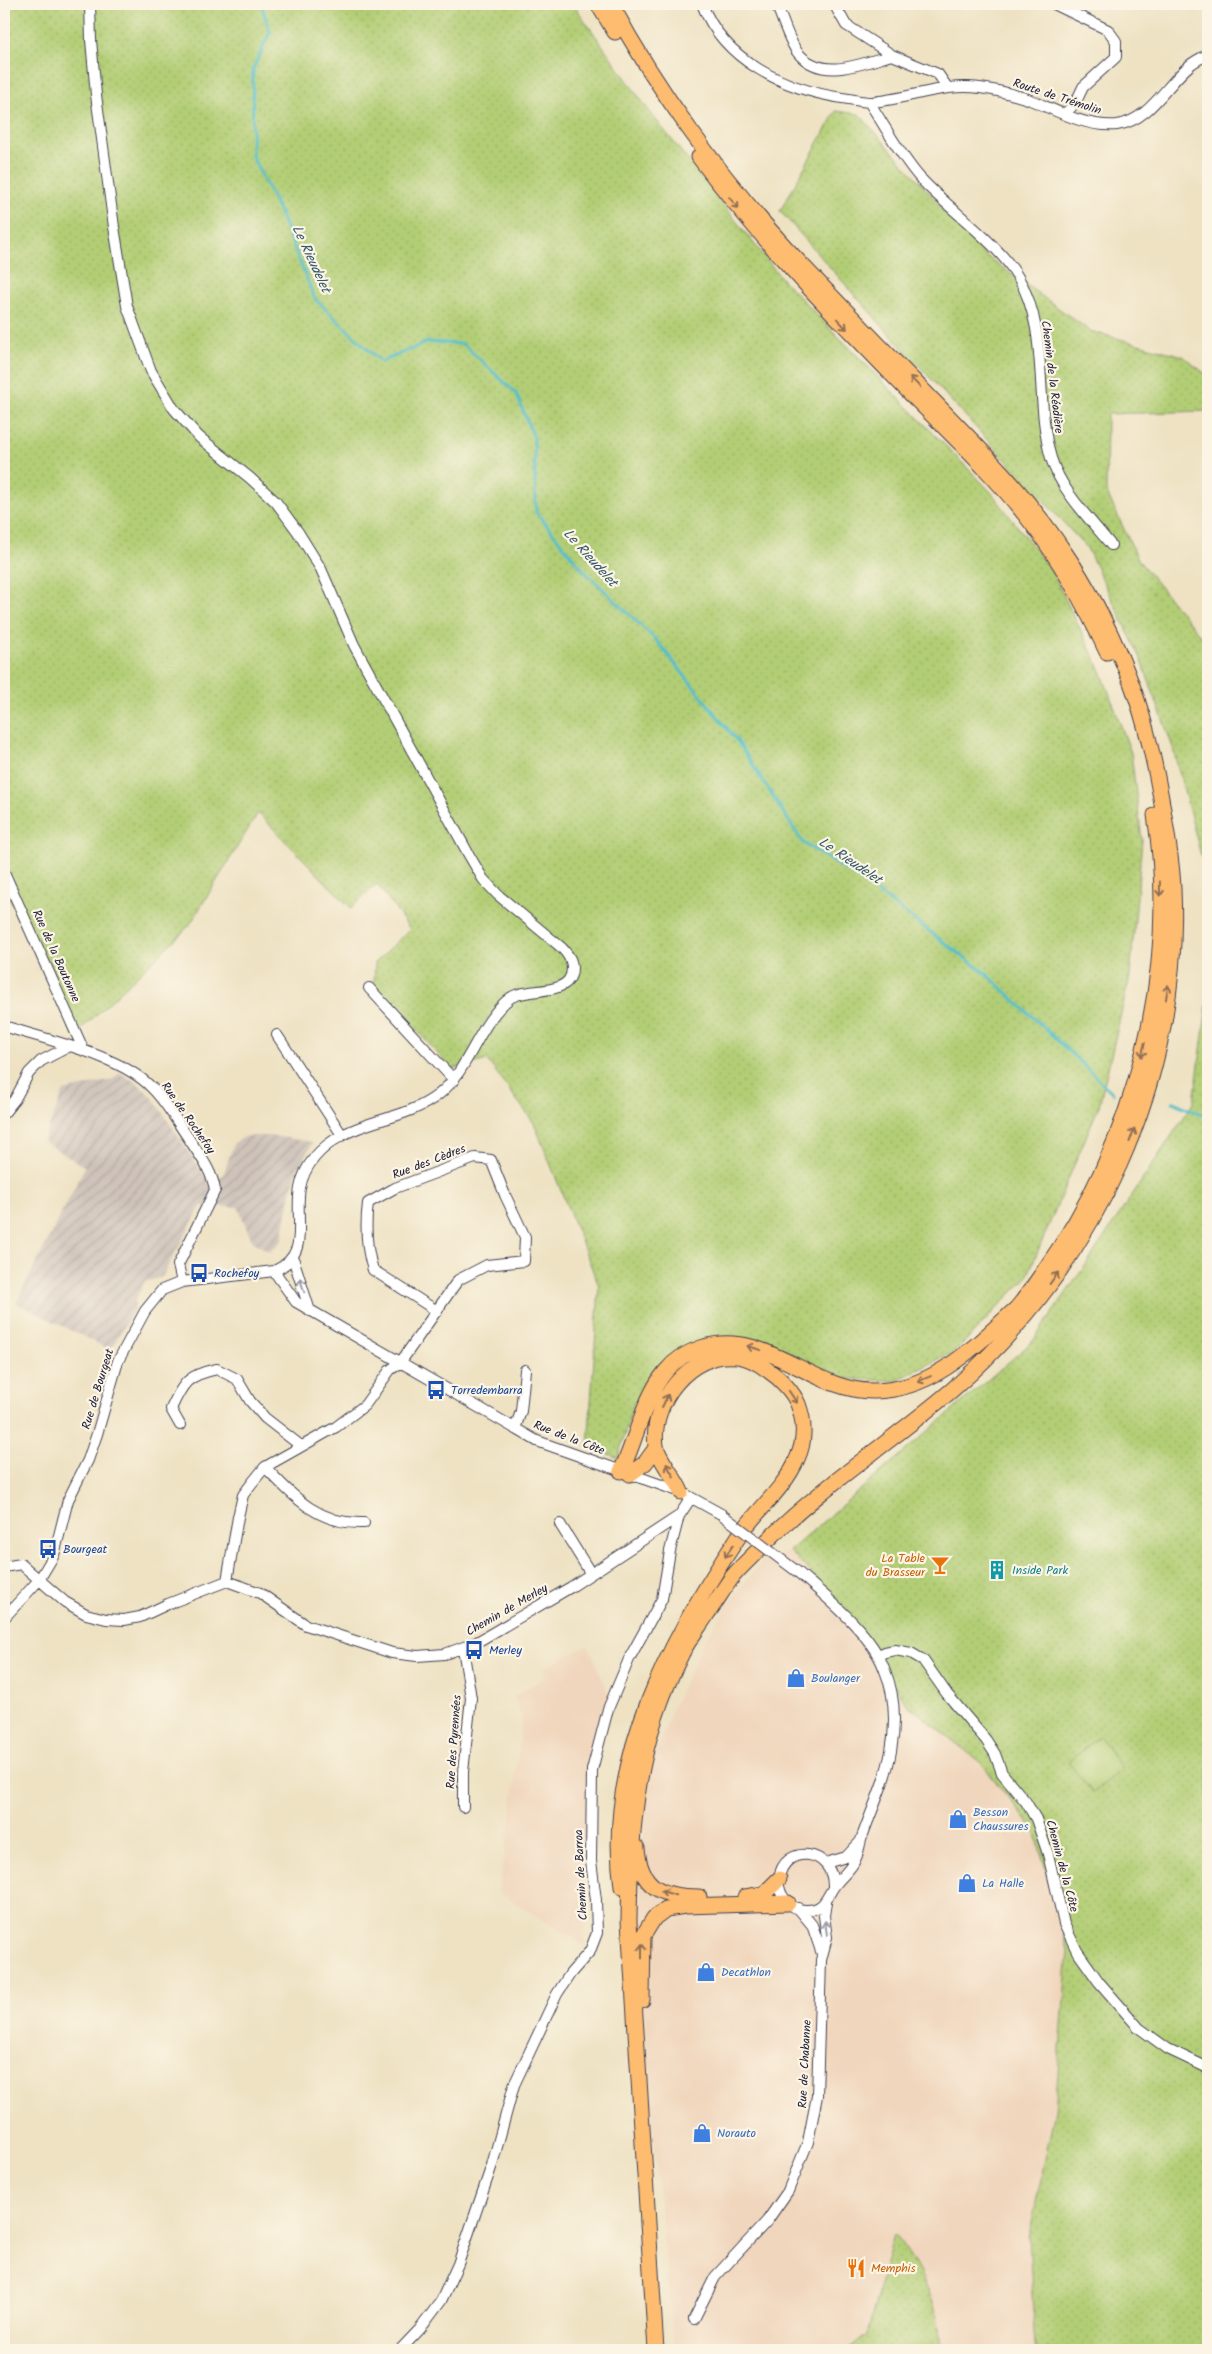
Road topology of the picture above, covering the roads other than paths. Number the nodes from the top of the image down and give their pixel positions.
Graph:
1 (90, 4) edge
2 (598, 4) edge
3 (611, 4) edge
4 (702, 4) edge
5 (776, 4) edge
6 (834, 4) edge
7 (1054, 4) edge
8 (892, 54) junction
9 (1208, 54) edge
10 (948, 87) junction
11 (869, 102) junction
12 (1065, 114) junction
13 (1111, 544) dead end
14 (4, 872) edge
15 (369, 988) dead end
16 (4, 1026) edge
17 (278, 1034) dead end
18 (68, 1047) junction
19 (84, 1051) junction
20 (454, 1080) junction
21 (4, 1113) edge
22 (342, 1135) junction
23 (293, 1258) junction
24 (274, 1271) junction
25 (182, 1282) junction
26 (1018, 1307) junction
27 (310, 1311) junction
28 (437, 1311) junction
29 (400, 1363) junction
30 (525, 1370) dead end
31 (180, 1425) dead end
32 (515, 1429) junction
33 (301, 1446) junction
34 (656, 1448) junction
35 (265, 1467) junction
36 (625, 1472) junction
37 (686, 1495) junction
38 (680, 1516) junction
39 (364, 1523) dead end
40 (560, 1524) dead end
41 (4, 1568) edge
42 (592, 1574) junction
43 (39, 1580) junction
44 (227, 1581) junction
45 (4, 1618) edge
46 (463, 1648) junction
47 (878, 1656) junction
48 (636, 1789) junction
49 (463, 1807) dead end
50 (860, 1842) junction
51 (826, 1863) junction
52 (779, 1879) junction
53 (833, 1887) junction
54 (622, 1888) junction
55 (826, 1902) junction
56 (793, 1906) junction
57 (822, 1954) junction
58 (1208, 2068) edge
59 (638, 2087) junction
60 (694, 2319) dead end
61 (400, 2350) edge
62 (647, 2350) edge
63 (656, 2350) edge

1 - 20 street
2 -> 26 highway
48 -> 3 highway
4 - 11 street, Route de Trémolin
5 - 8 street
6 - 8 street
7 - 12 street
8 - 10 street
9 - 12 street, Route de Trémolin
10 - 11 street, Route de Trémolin
10 - 12 street, Route de Trémolin
11 - 13 street, Chemin de la Réadière
14 - 19 street, Rue de la Boutonne
15 - 20 street
16 - 18 street, Rue de Rochefoy
17 - 22 street
18 - 19 street, Rue de Rochefoy
18 - 21 street
19 - 25 street, Rue de Rochefoy
20 - 22 street
22 - 23 street
23 - 24 street, Rue de Bourgeat
27 -> 23 street
24 - 25 street, Rue de Bourgeat
24 - 27 street, Rue de la Côte
25 - 43 street, Rue de Bourgeat
26 -> 36 highway
26 - 54 highway
27 - 29 street, Rue de la Côte
28 - 28 street, Rue des Cèdres
28 - 29 street, Rue des Cèdres
29 - 32 street, Rue de la Côte
29 - 33 street, Rue des Cèdres
30 - 32 street
31 - 33 street
32 - 36 street, Rue de la Côte
33 - 35 street, Rue des Cèdres
34 - 36 highway
37 -> 34 highway
34 -> 54 highway
35 - 39 street
35 - 44 street
36 - 37 street, Rue de la Côte
37 - 38 street, Chemin de Merley
37 - 47 street, Rue de la Côte, bridge
38 - 42 street, Chemin de Merley
38 - 61 street, Chemin de Barroa
40 - 42 street
41 - 43 street
42 - 46 street, Chemin de Merley
43 - 44 street
43 - 45 street, Rue de Bourgeat
44 - 46 street, Chemin de Merley
46 - 49 street, Rue des Pyrennées
47 - 50 street, Rue de la Côte
47 - 58 street, Chemin de la Côte
52 -> 48 highway
48 - 59 highway
50 - 51 street
50 - 53 street, Rue de la Côte
51 - 52 street
51 - 53 street
52 - 56 street
53 - 55 street
54 - 62 highway
55 - 56 street
57 -> 55 street, Rue de Chabanne
56 - 57 street, Rue de Chabanne
59 -> 56 highway
57 - 60 street, Rue de Chabanne
59 - 63 highway

